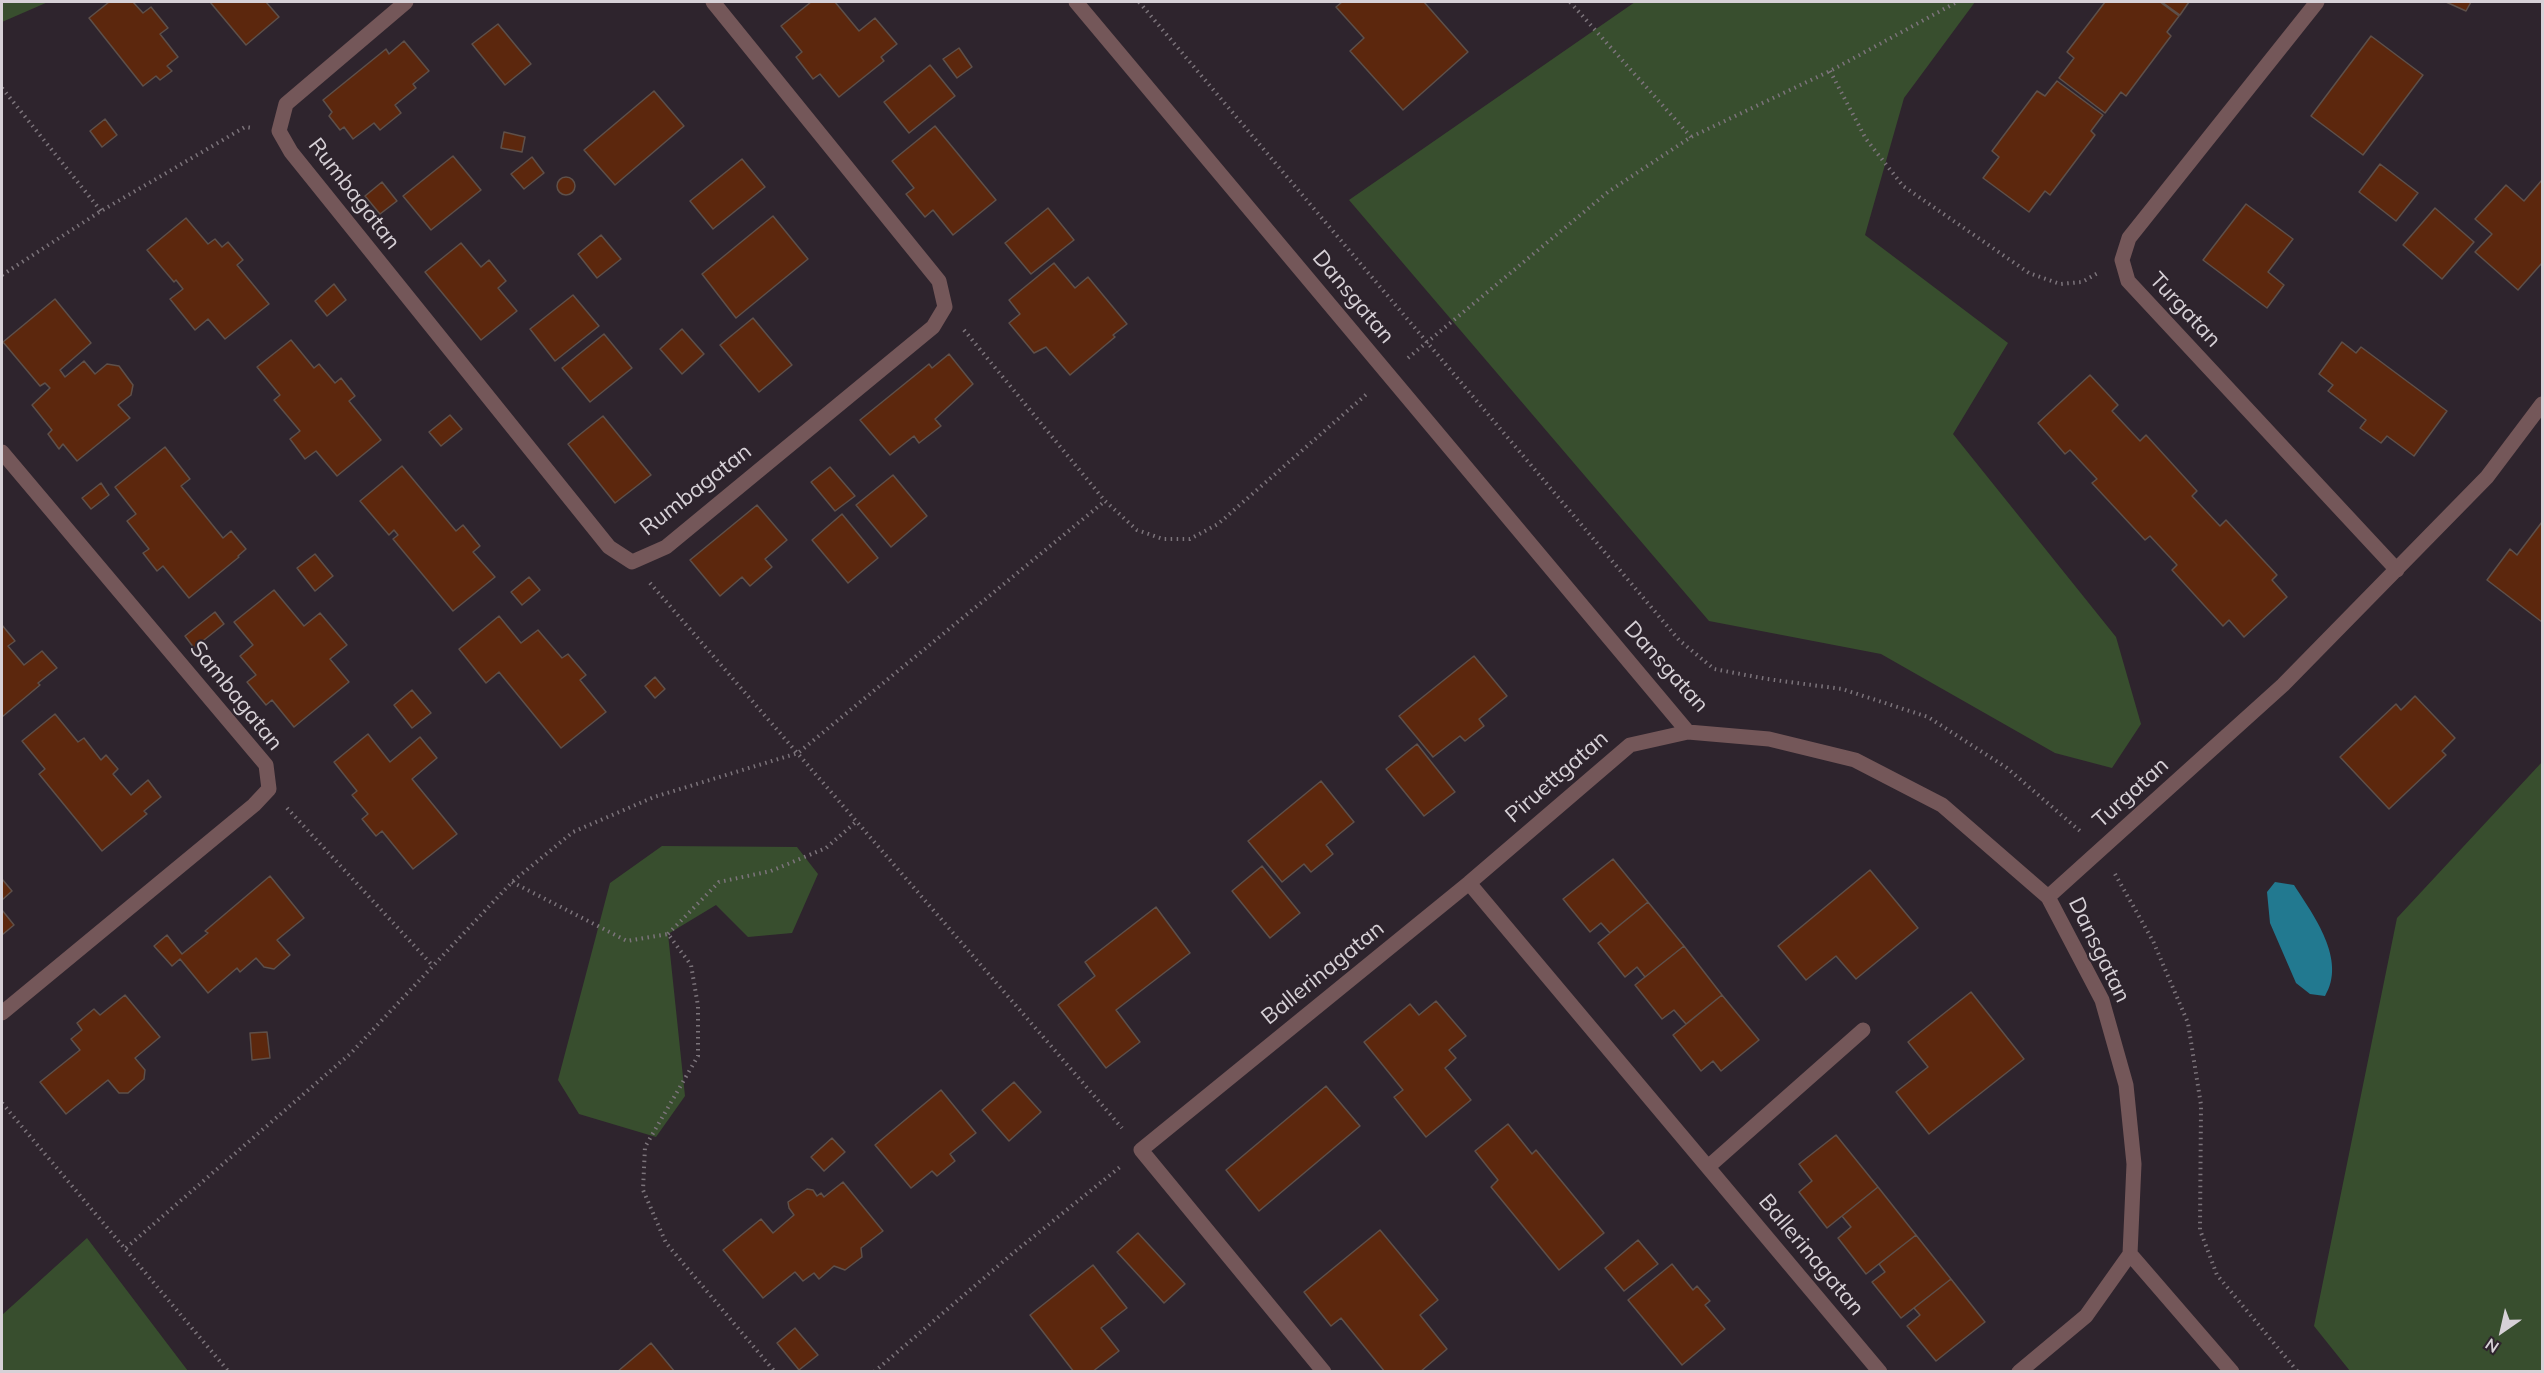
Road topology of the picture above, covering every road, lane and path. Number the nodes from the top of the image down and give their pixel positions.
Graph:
1 (406, 2) edge
2 (713, 2) edge
3 (1076, 2) edge
4 (1139, 2) edge
5 (1570, 2) edge
6 (1957, 2) edge
7 (2318, 2) edge
8 (1830, 71) junction
9 (2, 88) edge
10 (279, 131) junction
11 (1691, 137) junction
12 (102, 212) junction
13 (2122, 260) junction
14 (2, 275) edge
15 (945, 307) junction
16 (1427, 341) junction
17 (1389, 375) junction
18 (2542, 404) edge
19 (2, 452) edge
20 (1105, 501) junction
21 (632, 562) junction
22 (2397, 570) junction
23 (1688, 732) junction
24 (798, 753) junction
25 (269, 789) junction
26 (857, 821) junction
27 (2101, 849) junction
28 (513, 882) junction
29 (1469, 883) junction
30 (2048, 897) junction
31 (668, 934) junction
32 (433, 966) junction
33 (2, 1013) edge
34 (1863, 1030) dead end
35 (2, 1103) edge
36 (1141, 1150) junction
37 (1708, 1167) junction
38 (126, 1248) junction
39 (2130, 1254) junction
40 (229, 1371) edge
41 (775, 1371) edge
42 (874, 1371) edge
43 (1324, 1371) edge
44 (1880, 1371) edge
45 (2019, 1371) edge
46 (2232, 1371) edge
47 (2298, 1371) edge

1 - 10 street, Rumbagatan
2 - 15 street
3 - 17 street, Dansgatan
4 - 16 path
5 - 11 path
6 - 8 path
7 - 13 street, Turgatan
8 - 11 path
8 - 13 path
9 - 12 path
10 - 12 path
10 - 21 street, Rumbagatan
11 - 16 path
12 - 14 path
13 - 22 street, Turgatan
15 - 20 path
15 - 21 street, Rumbagatan
16 - 17 path
16 - 27 path
17 - 20 path
17 - 23 street, Dansgatan
18 - 22 street, Turgatan
19 - 25 street, Sambagatan
20 - 24 path
21 - 24 path
22 - 27 street, Turgatan
23 - 29 street, Piruettgatan
23 - 30 street, Dansgatan
24 - 26 path
24 - 28 path
25 - 32 path
25 - 33 street, Sambagatan
26 - 31 path
26 - 36 path
27 - 30 street, Turgatan
27 - 47 path
28 - 31 path
28 - 32 path
29 - 36 street, Ballerinagatan
29 - 37 street, Ballerinagatan
30 - 39 street, Dansgatan
31 - 41 path
32 - 38 path
34 - 37 street
35 - 38 path
36 - 42 path
36 - 43 street
37 - 44 street, Ballerinagatan
38 - 40 path
39 - 45 street
39 - 46 street

